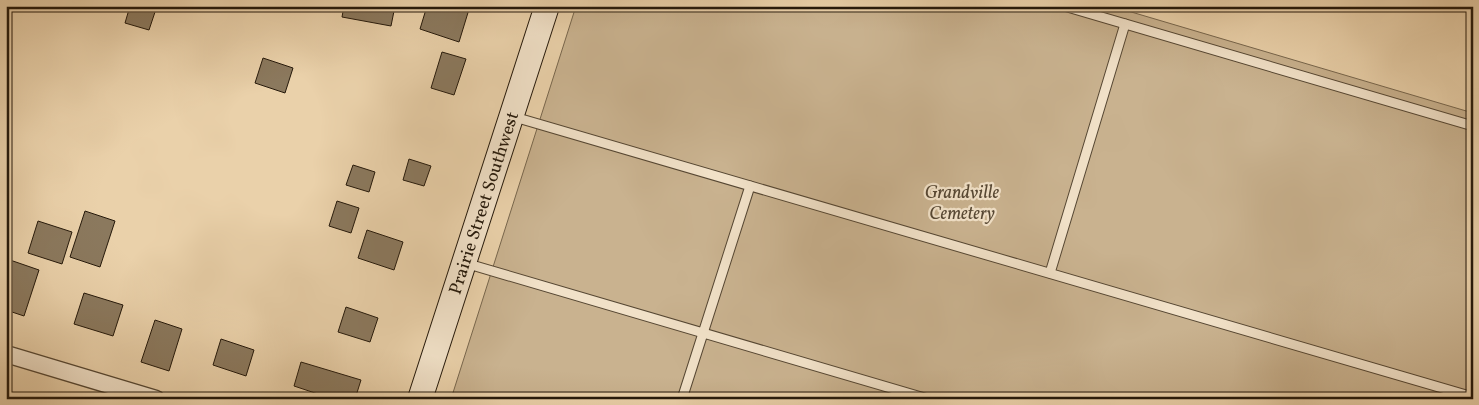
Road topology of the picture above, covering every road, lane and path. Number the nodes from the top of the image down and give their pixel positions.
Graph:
1 (547, 6) edge
2 (1064, 6) edge
3 (1125, 24) junction
4 (511, 116) junction
5 (1473, 126) edge
6 (750, 186) junction
7 (464, 263) junction
8 (1050, 273) junction
9 (703, 333) junction
10 (6, 354) edge
11 (1473, 397) edge
12 (156, 399) edge
13 (420, 399) edge
14 (682, 399) edge
15 (928, 399) edge

1 - 4 street, Prairie Street Southwest
2 - 3 lane
3 - 5 lane
3 - 8 lane
4 - 6 lane
4 - 7 street, Prairie Street Southwest
6 - 8 lane
6 - 9 lane
7 - 9 lane
7 - 13 street, Prairie Street Southwest
8 - 11 lane
9 - 14 lane
9 - 15 lane
10 - 12 street

